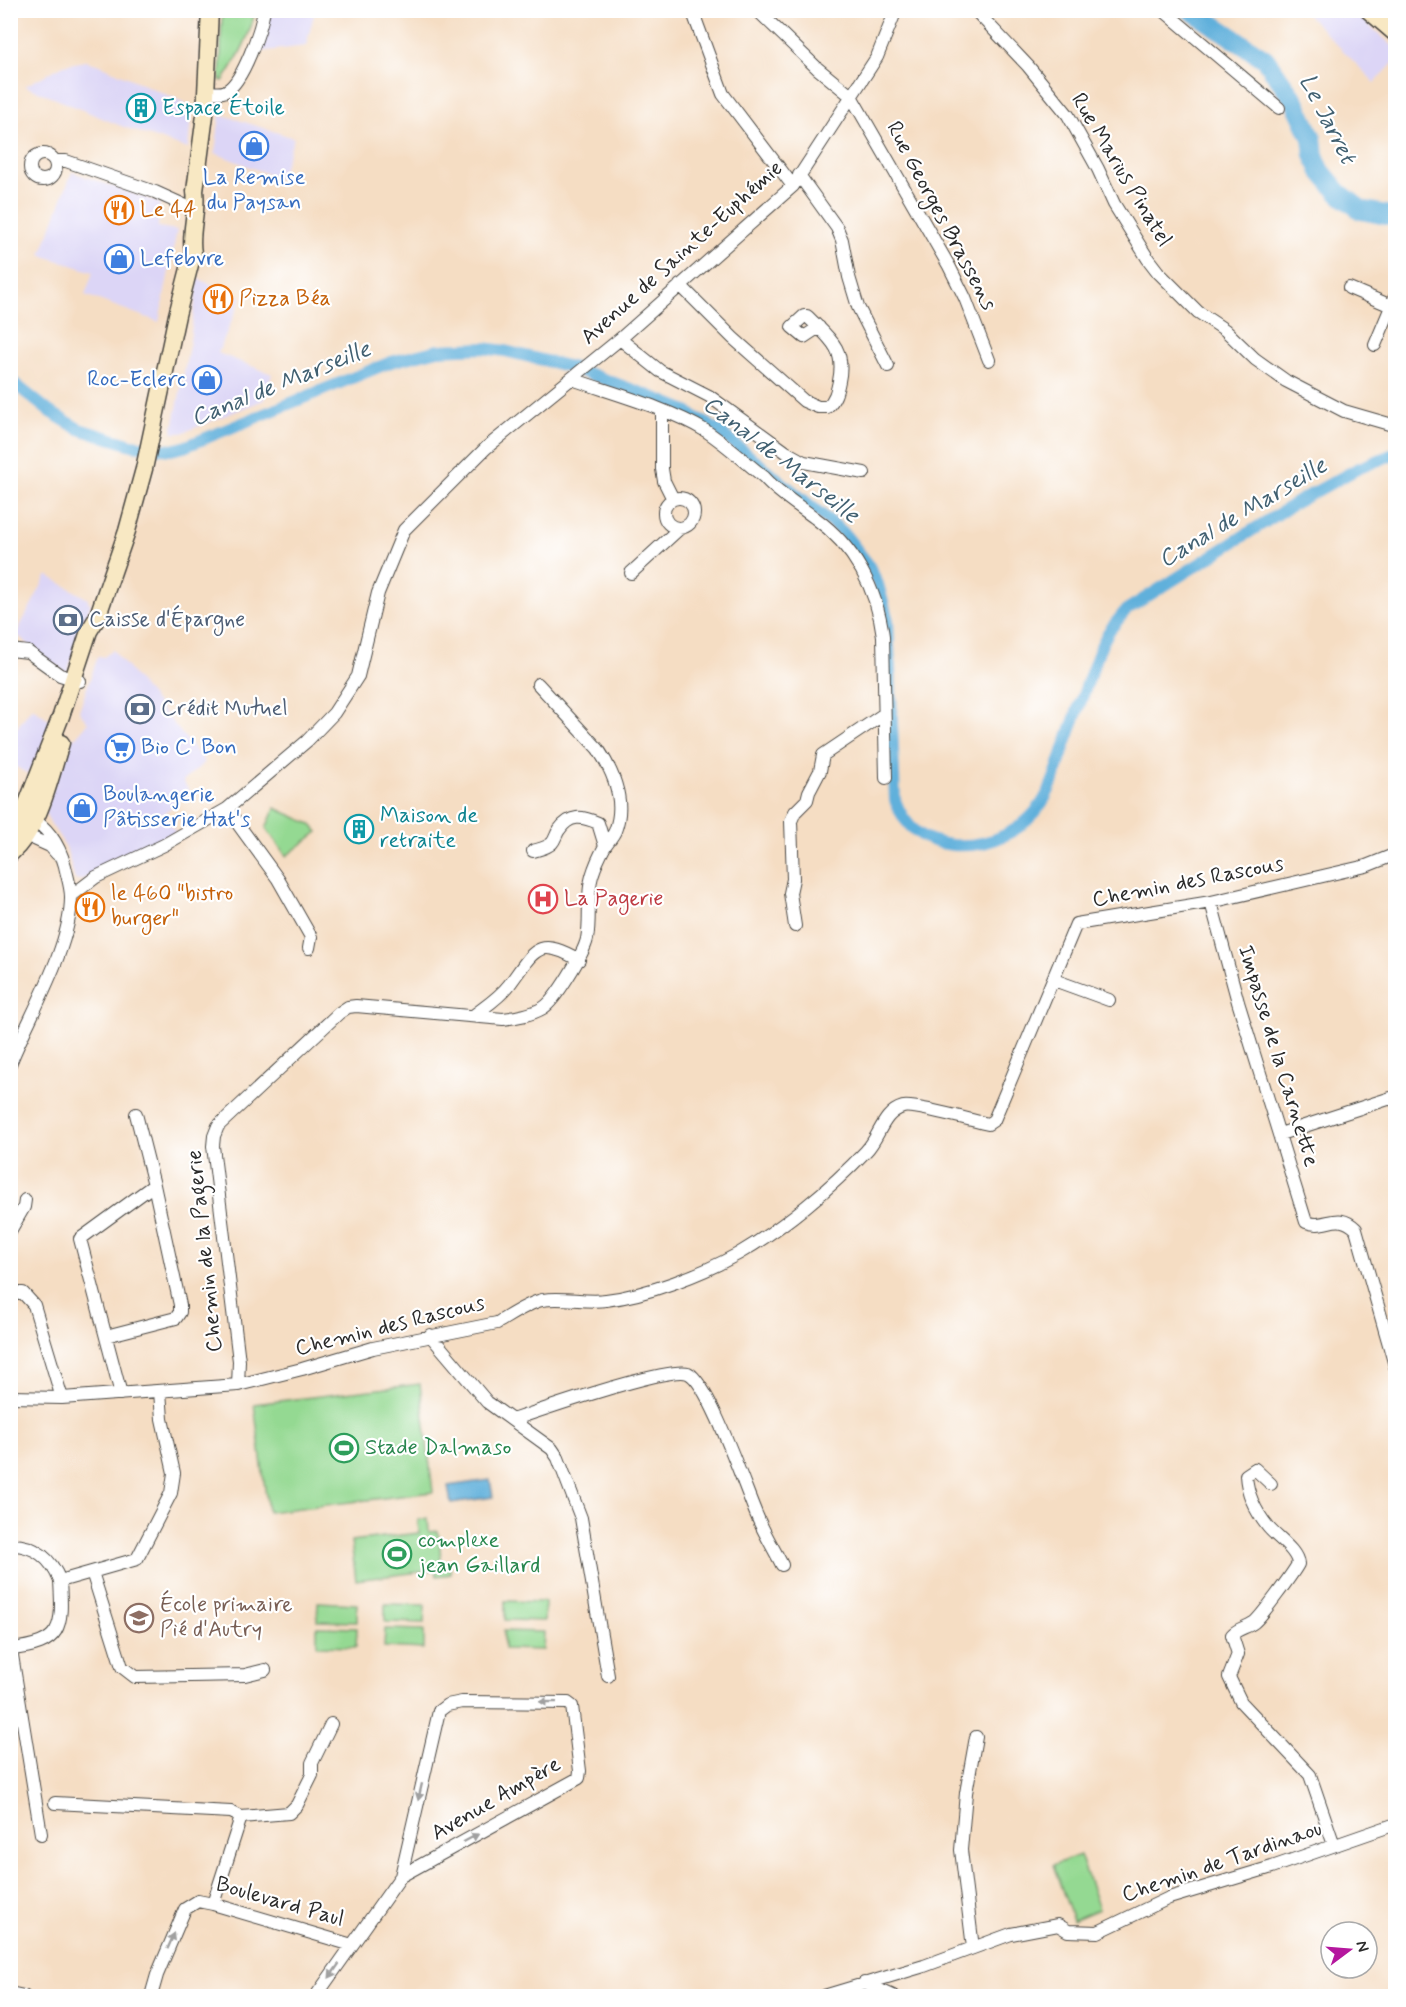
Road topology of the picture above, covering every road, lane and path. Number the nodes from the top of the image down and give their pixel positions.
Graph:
1 (210, 10) edge
2 (264, 10) edge
3 (692, 10) edge
4 (757, 10) edge
5 (896, 10) edge
6 (975, 10) edge
7 (1163, 10) edge
8 (1368, 10) edge
9 (1395, 34) edge
10 (207, 92) junction
11 (850, 96) junction
12 (1279, 108) dead end
13 (56, 165) dead end
14 (796, 180) junction
15 (197, 208) junction
16 (680, 285) junction
17 (1349, 288) dead end
18 (1394, 303) edge
19 (819, 327) dead end
20 (621, 339) junction
21 (1375, 345) dead end
22 (989, 360) dead end
23 (888, 366) dead end
24 (578, 375) junction
25 (662, 411) junction
26 (1395, 426) edge
27 (864, 473) dead end
28 (673, 499) junction
29 (680, 528) junction
30 (631, 573) dead end
31 (10, 650) edge
32 (77, 681) junction
33 (538, 684) dead end
34 (884, 714) junction
35 (886, 778) dead end
36 (227, 809) junction
37 (20, 823) edge
38 (605, 846) junction
39 (533, 851) dead end
40 (10, 854) edge
41 (1395, 854) edge
42 (67, 874) junction
43 (71, 896) junction
44 (1211, 902) junction
45 (795, 926) dead end
46 (309, 948) dead end
47 (579, 960) junction
48 (1054, 981) junction
49 (1109, 1000) dead end
50 (473, 1016) junction
51 (10, 1064) edge
52 (1395, 1102) edge
53 (135, 1114) dead end
54 (1280, 1134) junction
55 (154, 1185) junction
56 (25, 1200) dead end
57 (10, 1231) edge
58 (10, 1293) edge
59 (430, 1335) junction
60 (106, 1336) junction
61 (1395, 1369) edge
62 (238, 1385) junction
63 (160, 1391) junction
64 (121, 1394) junction
65 (10, 1397) edge
66 (63, 1398) junction
67 (512, 1420) junction
68 (1271, 1484) dead end
69 (10, 1545) edge
70 (782, 1565) dead end
71 (92, 1572) junction
72 (60, 1581) junction
73 (11, 1649) edge
74 (265, 1670) dead end
75 (608, 1676) dead end
76 (331, 1724) dead end
77 (976, 1737) dead end
78 (55, 1803) dead end
79 (241, 1817) junction
80 (1395, 1824) edge
81 (41, 1834) dead end
82 (1334, 1845) junction
83 (402, 1876) junction
84 (213, 1904) junction
85 (352, 1945) junction
86 (973, 1948) junction
87 (864, 1983) junction
88 (10, 1993) edge
89 (24, 1996) edge
90 (152, 1996) edge
91 (316, 1996) edge
92 (824, 1996) edge
93 (892, 1996) edge

1 - 10 street
2 - 10 street
3 - 14 street
4 - 11 street, Rue Georges Brassens
5 - 11 street, Avenue de Sainte-Euphémie
6 - 26 street, Rue Marius Pinatel
7 - 12 street
8 - 9 street
10 - 15 street
11 - 14 street, Avenue de Sainte-Euphémie
11 - 22 street, Rue Georges Brassens
13 - 15 street
14 - 16 street, Avenue de Sainte-Euphémie
14 - 23 street
15 - 32 street
16 - 19 street
16 - 20 street, Avenue de Sainte-Euphémie
17 - 18 street
18 - 21 street
20 - 24 street, Avenue de Sainte-Euphémie
20 - 27 street
24 - 25 street
24 - 36 street, Avenue de Sainte-Euphémie
25 - 28 street
25 - 34 street
28 - 29 street
28 - 29 street
29 - 30 street
31 - 32 street
32 - 37 street
33 - 38 street, Chemin de la Pagerie
34 - 35 street
34 - 45 street
36 - 43 street, Avenue de Sainte-Euphémie
36 - 46 street
37 - 40 street
37 - 42 street
37 - 42 street
38 - 39 street
38 - 47 street, Chemin de la Pagerie
41 - 44 street, Chemin des Rascous
42 - 43 street
43 - 51 street
44 - 48 street, Chemin des Rascous
44 - 54 street, Impasse de la Carnette
47 - 50 street, Chemin de la Pagerie
47 - 50 street
48 - 49 street
48 - 59 street, Chemin des Rascous
50 - 62 street, Chemin de la Pagerie
52 - 54 street
53 - 55 street
54 - 61 street, Impasse de la Carnette
55 - 60 street
55 - 60 street
56 - 57 street
58 - 66 street
59 - 62 street, Chemin des Rascous
59 - 67 street
60 - 64 street
62 - 63 street, Chemin des Rascous
63 - 64 street, Chemin des Rascous
63 - 71 street
64 - 66 street, Chemin des Rascous
65 - 66 street, Chemin des Rascous
67 - 70 street
67 - 75 street
68 - 82 street
69 - 72 street
71 - 72 street
71 - 74 street
72 - 73 street
73 - 81 street
76 - 79 street
77 - 86 street
78 - 79 street
79 - 84 street
80 - 82 street, Chemin de Tardinaou
82 - 86 street, Chemin de Tardinaou
83 -> 83 street, Avenue Ampère
83 - 85 street
84 - 85 street, Boulevard Paul
90 -> 84 street, Boulevard Paul
85 -> 91 street
86 - 87 street, Chemin de Tardinaou
87 - 92 street, Chemin de Tardinaou
87 - 93 street
88 - 89 street

